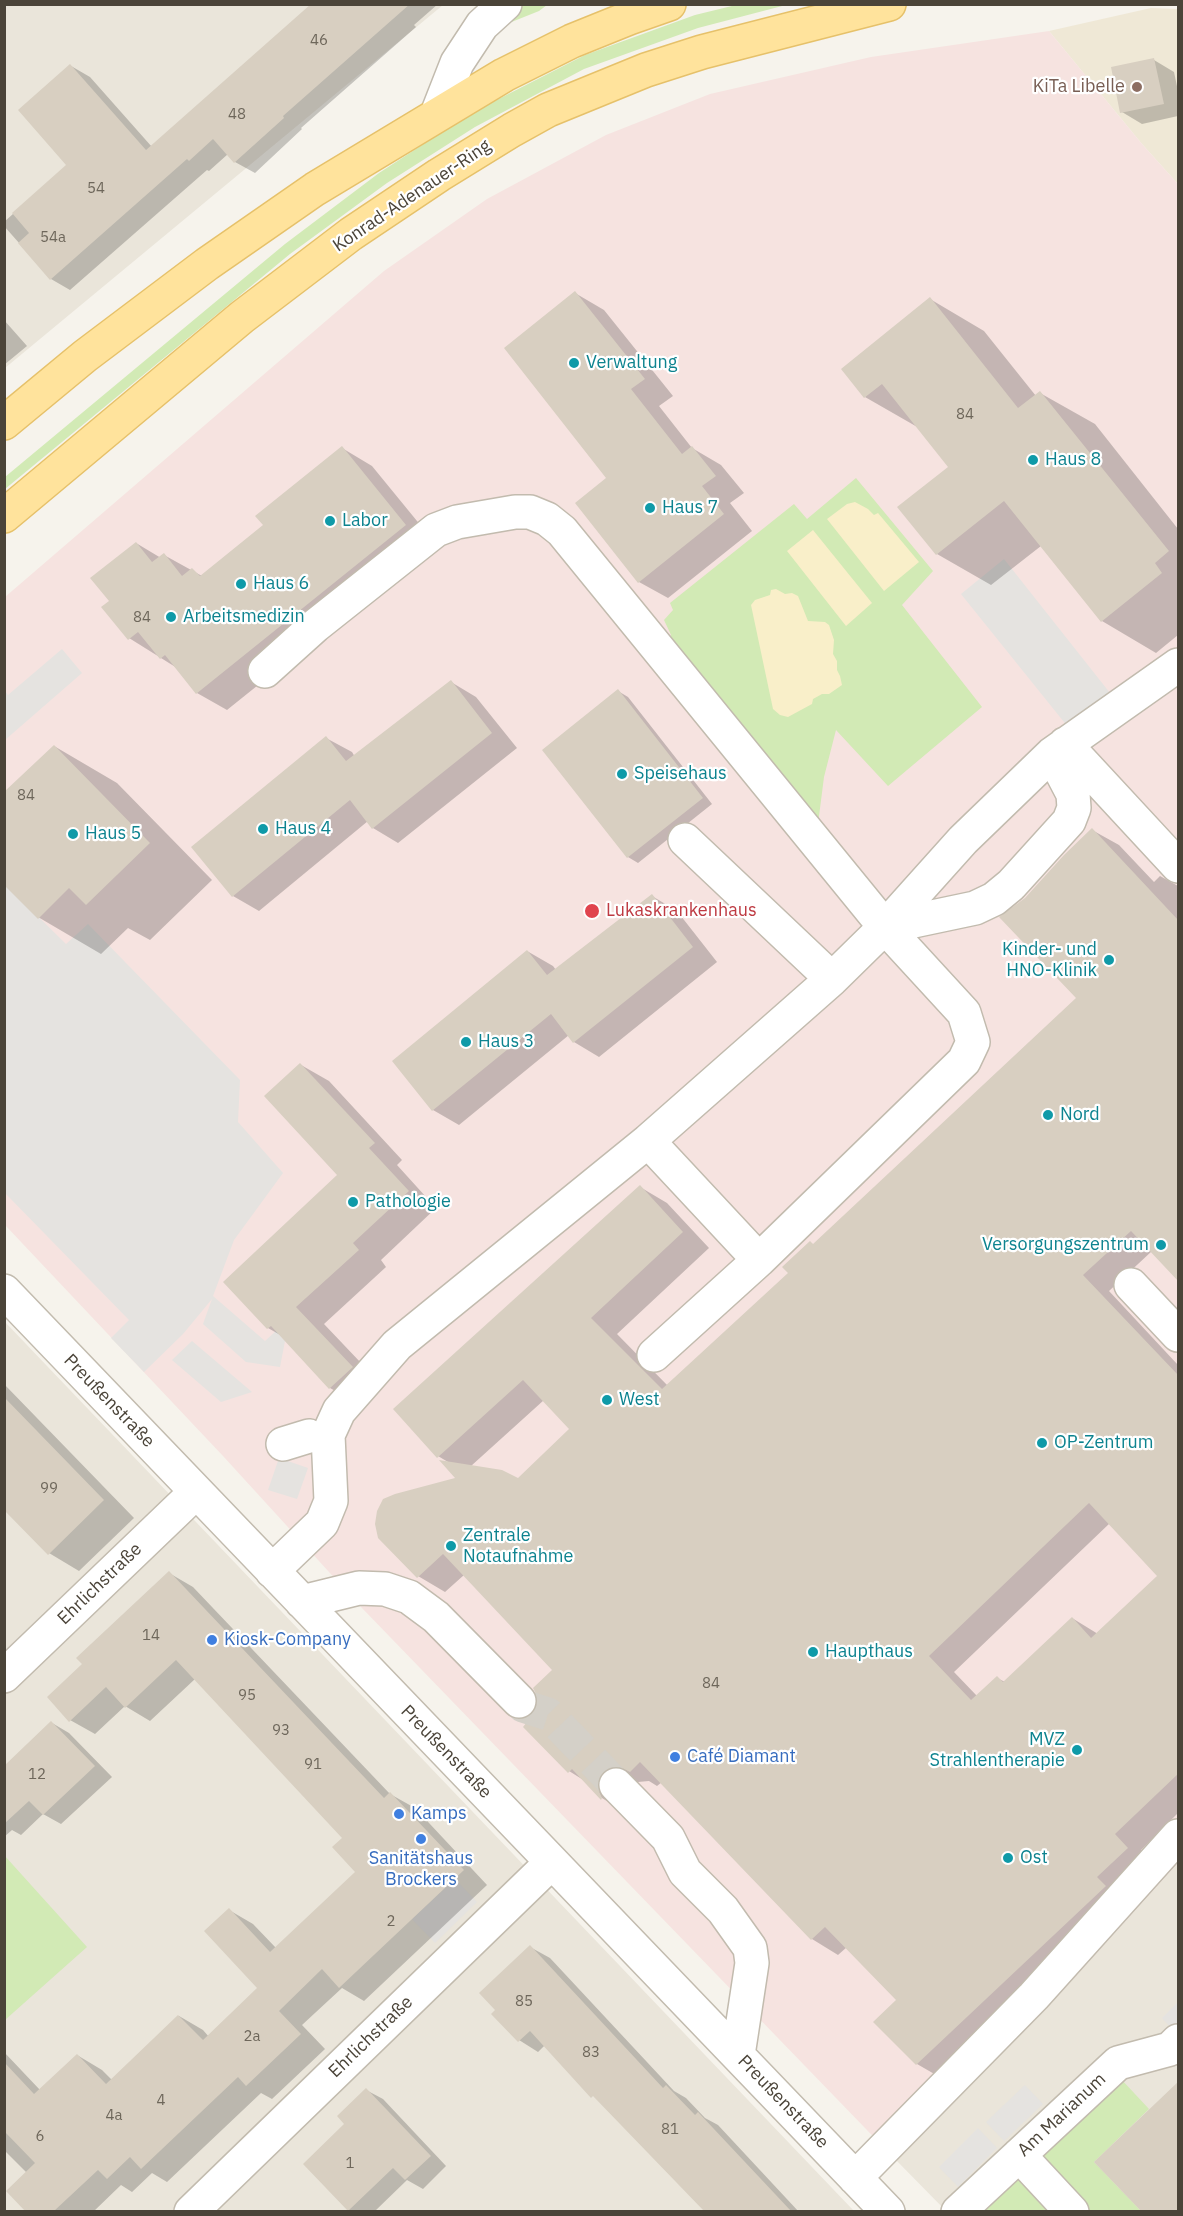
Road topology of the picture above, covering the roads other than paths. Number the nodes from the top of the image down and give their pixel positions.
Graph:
1 (505, 4) edge
2 (669, 4) edge
3 (889, 4) edge
4 (438, 114) junction
5 (4, 423) edge
6 (4, 516) edge
7 (1179, 665) edge
8 (265, 671) dead end
9 (1059, 749) junction
10 (685, 840) dead end
11 (1179, 866) edge
12 (885, 927) junction
13 (832, 979) junction
14 (648, 1141) junction
15 (759, 1260) junction
16 (1131, 1286) dead end
17 (4, 1291) edge
18 (1179, 1335) edge
19 (654, 1355) dead end
20 (196, 1492) junction
21 (272, 1571) junction
22 (302, 1602) junction
23 (4, 1676) edge
24 (519, 1701) tunnel mouth
25 (616, 1785) tunnel mouth
26 (1179, 1836) edge
27 (552, 1862) junction
28 (1179, 2041) edge
29 (738, 2055) junction
30 (1019, 2155) junction
31 (855, 2178) junction
32 (882, 2209) edge
33 (191, 2211) edge
34 (958, 2211) edge
35 (1072, 2211) edge

1 - 4 street
2 - 4 main road
3 - 6 main road, Konrad-Adenauer-Ring
4 - 5 main road
7 - 9 street
8 - 12 street
9 - 11 street
9 - 12 street
9 - 12 street
10 - 13 street
12 - 13 street
12 - 15 street
13 - 14 street
14 - 15 street
14 - 21 street
15 - 19 street
16 - 18 street
17 - 20 street, Preußenstraße
20 - 21 street, Preußenstraße
20 - 23 street, Ehrlichstraße
21 - 22 street, Preußenstraße
22 - 24 street
22 - 27 street, Preußenstraße
25 - 29 street
26 - 31 street
27 - 29 street, Preußenstraße
27 - 33 street, Ehrlichstraße
28 - 30 street, Am Marianum
29 - 31 street, Preußenstraße
30 - 34 street, Am Marianum
30 - 35 street
31 - 32 street, Preußenstraße

